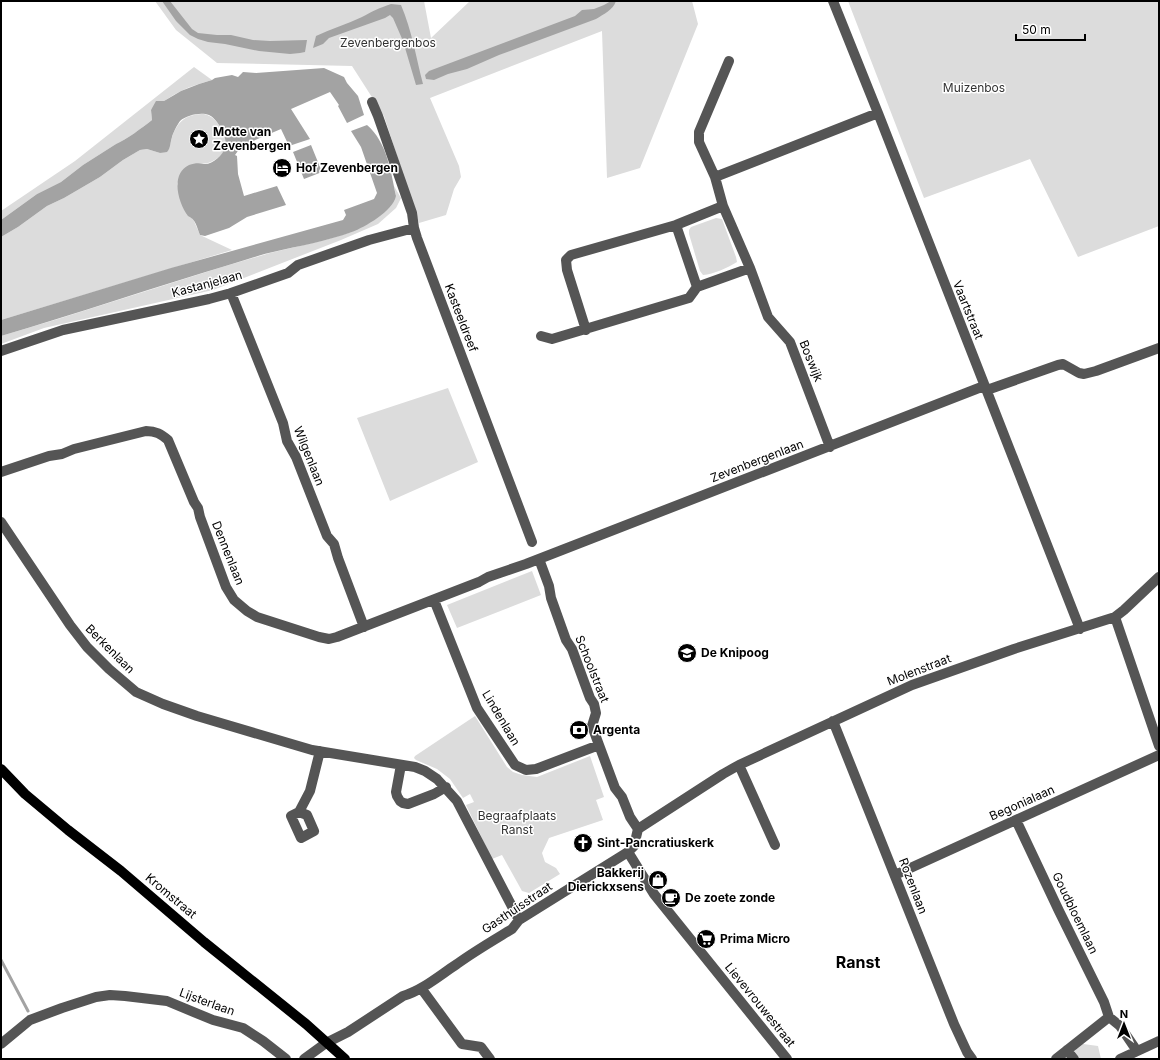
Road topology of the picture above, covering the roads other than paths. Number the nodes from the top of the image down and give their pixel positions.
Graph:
1 (833, 1) edge
2 (728, 61) dead end
3 (372, 102) dead end
4 (878, 113) junction
5 (715, 176) junction
6 (723, 206) junction
7 (676, 224) junction
8 (414, 228) junction
9 (750, 268) junction
10 (697, 287) junction
11 (231, 293) junction
12 (586, 330) junction
13 (541, 336) dead end
14 (1159, 348) edge
15 (1, 351) edge
16 (986, 388) junction
17 (830, 447) junction
18 (1, 472) edge
19 (1, 522) edge
20 (532, 542) dead end
21 (539, 559) junction
22 (1159, 577) edge
23 (434, 600) junction
24 (1115, 617) junction
25 (364, 627) junction
26 (1080, 628) junction
27 (833, 721) junction
28 (599, 745) junction
29 (1159, 746) edge
30 (320, 751) junction
31 (1159, 755) edge
32 (401, 765) junction
33 (739, 765) junction
34 (1, 769) edge
35 (446, 787) junction
36 (299, 812) dead end
37 (1016, 820) junction
38 (638, 829) junction
39 (776, 845) dead end
40 (628, 852) junction
41 (895, 874) junction
42 (518, 920) junction
43 (421, 988) junction
44 (1109, 1017) junction
45 (1159, 1041) edge
46 (326, 1043) junction
47 (1, 1044) edge
48 (1067, 1050) junction
49 (1137, 1051) junction
50 (286, 1059) edge
51 (304, 1059) edge
52 (345, 1059) edge
53 (490, 1059) edge
54 (787, 1059) edge
55 (972, 1059) edge
56 (1056, 1059) edge
57 (1074, 1059) edge
58 (1120, 1059) edge

1 - 4 street, Vaartstraat
2 - 5 street, Boswijk
3 - 8 street, Kasteeldreef
4 - 5 street
4 - 16 street, Vaartstraat
5 - 6 street, Boswijk
6 - 7 street
6 - 9 street, Boswijk
7 - 10 street
7 - 12 street
8 - 11 street, Kastanjelaan
8 - 20 street, Kasteeldreef
9 - 10 street
9 - 17 street, Boswijk
10 - 12 street
11 - 15 street, Kastanjelaan
11 - 25 street, Wilgenlaan
12 - 13 street
14 - 16 street, Zevenbergenlaan
16 - 17 street, Zevenbergenlaan
16 - 26 street, Vaartstraat
17 - 21 street, Zevenbergenlaan
18 - 25 street, Dennenlaan
19 - 30 street, Berkenlaan
21 - 23 street, Dennenlaan
21 - 28 street, Schoolstraat
22 - 24 street
23 - 25 street, Dennenlaan
23 - 28 street, Lindenlaan
24 - 26 street, Molenstraat
24 - 29 street
26 - 27 street, Molenstraat
27 - 33 street, Molenstraat
27 - 41 street, Rozenlaan
28 - 38 street, Schoolstraat
30 - 32 street, Berkenlaan
30 - 36 street
31 - 37 street, Begonialaan
32 - 35 street, Berkenlaan
32 - 35 street
33 - 38 street, Molenstraat
33 - 39 street
34 - 46 main road, Kromstraat
35 - 42 street, Berkenlaan
37 - 41 street, Begonialaan
37 - 44 street, Goudbloemlaan
38 - 40 street
40 - 42 street, Gasthuisstraat
40 - 54 street, Lievevrouwestraat
41 - 55 street, Rozenlaan
42 - 43 street, Gasthuisstraat
43 - 46 street, Gasthuisstraat
43 - 53 street
44 - 48 street
44 - 49 street
45 - 49 street
46 - 51 street, Gasthuisstraat
46 - 52 main road, Kromstraat
47 - 50 street, Lijsterlaan
48 - 56 street
48 - 57 street
49 - 58 street

